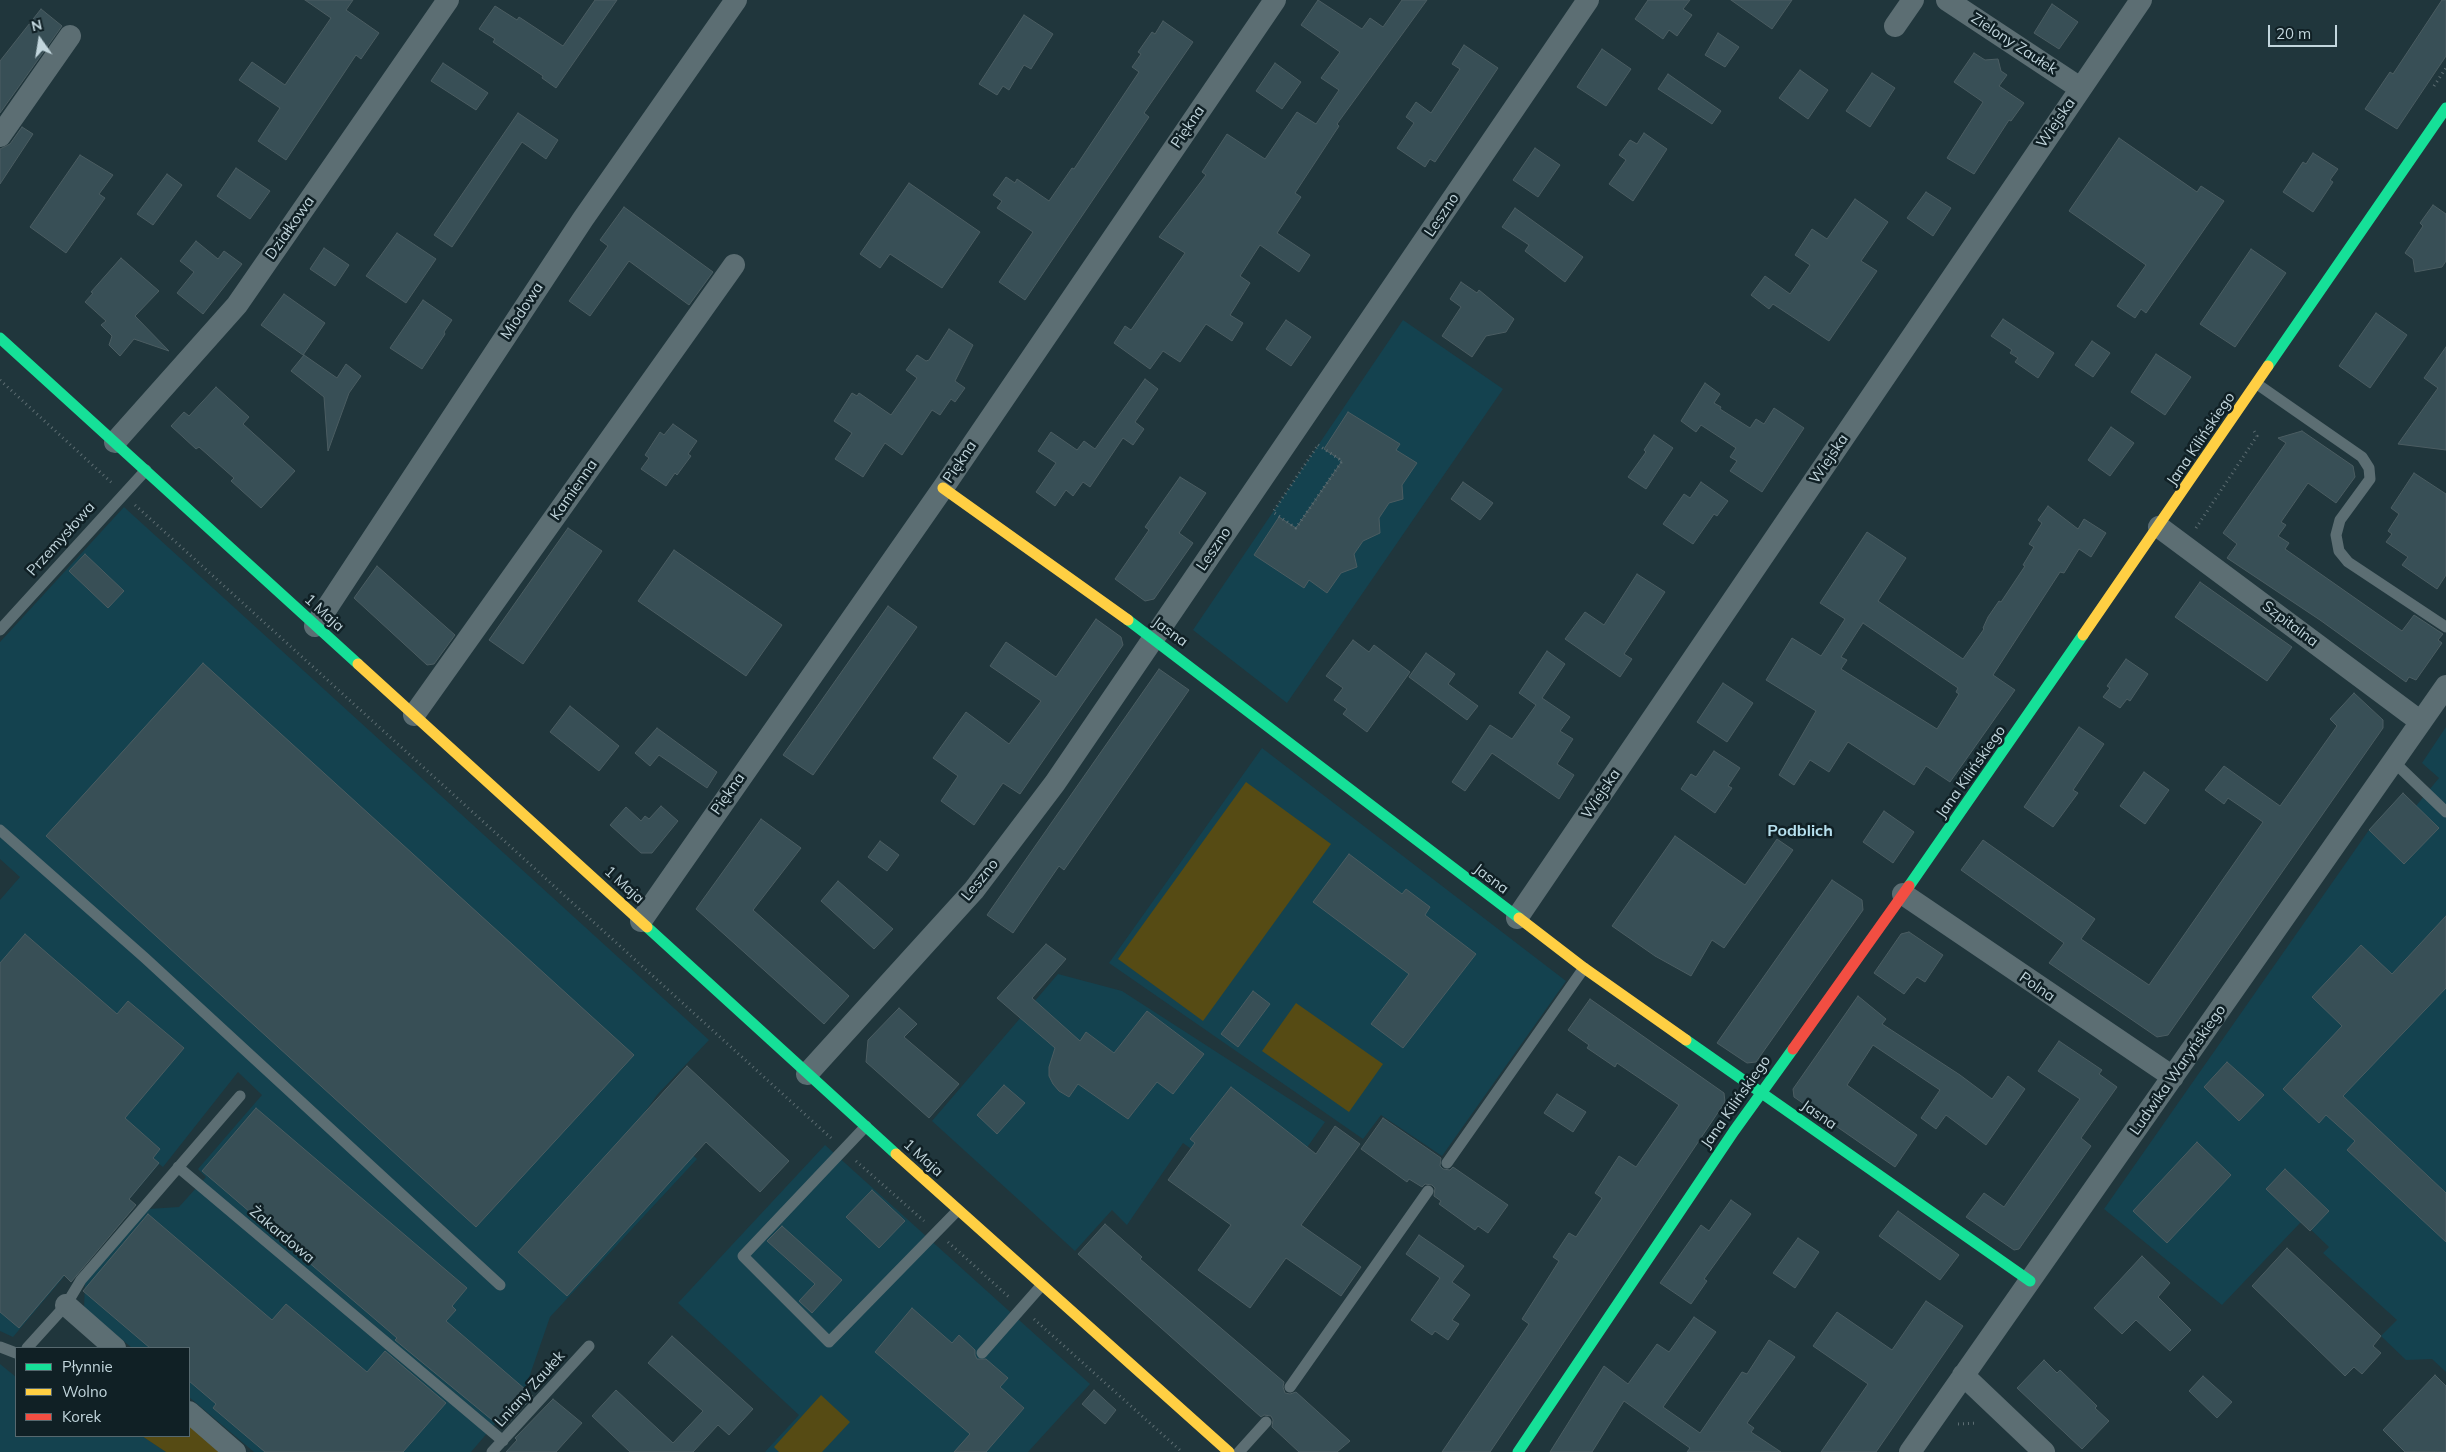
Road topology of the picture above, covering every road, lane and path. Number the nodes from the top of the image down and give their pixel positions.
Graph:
1 (448, 0) edge
2 (736, 0) edge
3 (1275, 0) edge
4 (1588, 0) edge
5 (1913, 0) edge
6 (1947, 0) edge
7 (2141, 0) edge
8 (1895, 26) dead end
9 (70, 36) dead end
10 (2080, 88) junction
11 (2446, 108) edge
12 (0, 136) edge
13 (734, 265) dead end
14 (0, 338) edge
15 (0, 380) edge
16 (2257, 384) junction
17 (115, 442) junction
18 (146, 470) junction
19 (943, 488) junction
20 (124, 494) junction
21 (2159, 527) junction
22 (1296, 528) joint
23 (315, 626) junction
24 (2446, 626) edge
25 (0, 630) edge
26 (1153, 638) junction
27 (2446, 686) edge
28 (414, 715) junction
29 (2421, 722) junction
30 (2394, 762) junction
31 (2446, 812) edge
32 (0, 830) edge
33 (1904, 894) junction
34 (1517, 918) junction
35 (641, 921) junction
36 (1584, 968) junction
37 (807, 1074) junction
38 (2172, 1077) junction
39 (1760, 1092) junction
40 (240, 1096) dead end
41 (866, 1126) junction
42 (844, 1149) junction
43 (1447, 1163) dead end
44 (178, 1167) junction
45 (1428, 1191) dead end
46 (958, 1210) junction
47 (936, 1232) junction
48 (2030, 1281) junction
49 (500, 1285) dead end
50 (1041, 1286) junction
51 (66, 1305) junction
52 (1022, 1308) junction
53 (589, 1346) dead end
54 (0, 1347) edge
55 (28, 1347) edge
56 (114, 1347) edge
57 (15, 1353) edge
58 (982, 1353) dead end
59 (1963, 1375) junction
60 (1290, 1387) dead end
61 (190, 1413) edge
62 (1933, 1417) junction
63 (1266, 1422) dead end
64 (1982, 1426) dead end
65 (502, 1441) junction
66 (1525, 1450) edge
67 (235, 1452) edge
68 (492, 1452) edge
69 (1182, 1452) edge
70 (1230, 1452) edge
71 (1910, 1452) edge
72 (2044, 1452) edge

1 - 17 street, Działkowa
2 - 23 street, Miodowa
3 - 19 street, Piękna
4 - 26 street, Leszno
5 - 8 street
6 - 10 street, Zielony Zaułek
7 - 10 street, Wiejska
9 - 12 street
10 - 34 street, Wiejska
11 - 16 street, Jana Kilińskiego
13 - 28 street, Kamienna
14 - 17 street, 1 Maja
15 - 20 path
16 - 21 street, Jana Kilińskiego
16 - 24 lane
17 - 18 street, 1 Maja
18 - 20 lane, Przemysłowa
18 - 23 street, 1 Maja
19 - 26 street, Jasna
19 - 35 street, Piękna
20 - 25 lane, Przemysłowa
20 - 42 path
21 - 29 street, Szpitalna
21 - 33 street, Jana Kilińskiego
22 - 22 path
23 - 28 street, 1 Maja
26 - 34 street, Jasna
26 - 37 street, Leszno
27 - 29 street, Ludwika Waryńskiego
28 - 35 street, 1 Maja
29 - 30 street, Ludwika Waryńskiego
30 - 31 lane
30 - 38 street, Ludwika Waryńskiego
32 - 49 lane
33 - 38 street, Polna
33 - 39 street, Jana Kilińskiego
34 - 36 street, Jasna
35 - 37 street, 1 Maja
36 - 39 street, Jasna
36 - 43 lane
37 - 41 street, 1 Maja
38 - 48 street, Ludwika Waryńskiego
39 - 48 street, Jasna
39 - 66 street, Jana Kilińskiego
40 - 44 lane
41 - 42 lane
41 - 46 street, 1 Maja
42 - 47 path
42 - 47 lane
44 - 51 lane
44 - 65 lane, Żakardowa
45 - 60 lane
46 - 47 lane
46 - 50 street, 1 Maja
47 - 52 path
48 - 59 street, Ludwika Waryńskiego
50 - 52 lane
50 - 70 street, 1 Maja
51 - 55 lane
51 - 56 street
52 - 58 lane
52 - 69 path
53 - 65 lane, Lniany Zaułek
54 - 57 lane
59 - 62 street, Ludwika Waryńskiego
59 - 72 street
61 - 67 street
62 - 64 path
62 - 71 street, Ludwika Waryńskiego
63 - 70 lane
65 - 68 lane, Lniany Zaułek

